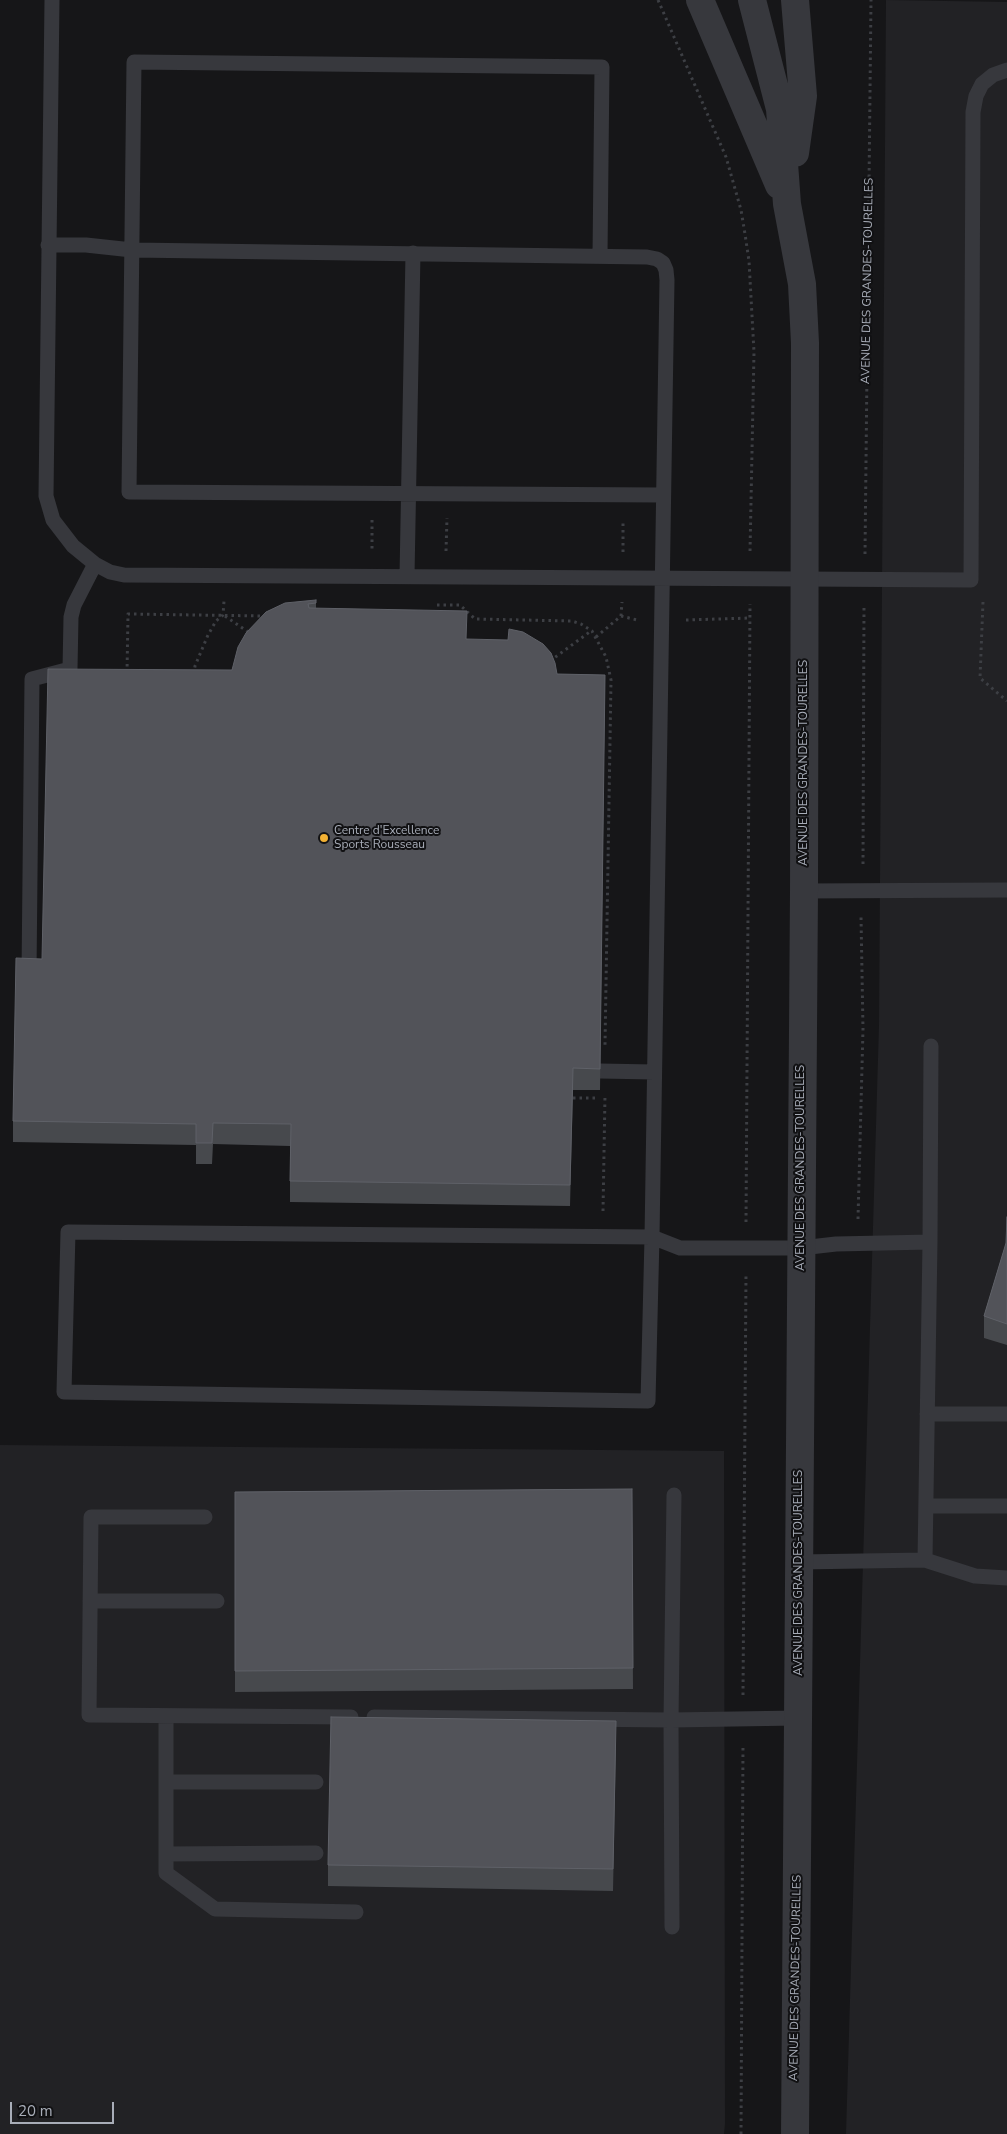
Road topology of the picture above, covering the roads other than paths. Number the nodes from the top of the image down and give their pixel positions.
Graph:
1 (52, 0) edge
2 (700, 0) edge
3 (752, 0) edge
4 (795, 0) edge
5 (1007, 70) edge
6 (787, 204) junction
7 (48, 244) junction
8 (132, 250) junction
9 (413, 253) junction
10 (600, 256) junction
11 (409, 493) junction
12 (662, 495) junction
13 (95, 564) junction
14 (407, 576) junction
15 (661, 577) junction
16 (805, 578) junction
17 (1007, 890) edge
18 (804, 891) junction
19 (29, 973) edge
20 (931, 1046) dead end
21 (600, 1071) edge
22 (654, 1072) junction
23 (652, 1237) junction
24 (930, 1242) junction
25 (801, 1248) junction
26 (928, 1414) junction
27 (1007, 1414) edge
28 (674, 1495) dead end
29 (926, 1506) junction
30 (1007, 1506) edge
31 (205, 1517) dead end
32 (925, 1560) junction
33 (799, 1562) junction
34 (1007, 1578) edge
35 (90, 1601) junction
36 (218, 1601) dead end
37 (166, 1716) junction
38 (798, 1718) junction
39 (671, 1720) junction
40 (166, 1782) junction
41 (316, 1782) dead end
42 (316, 1853) dead end
43 (166, 1854) junction
44 (356, 1912) dead end
45 (672, 1926) dead end
46 (795, 2134) edge

1 - 7 lane
2 - 6 street, AVENUE DES GRANDES-TOURELLES
3 - 6 street, AVENUE DES GRANDES-TOURELLES
4 - 6 street, AVENUE DES GRANDES-TOURELLES
5 - 16 lane
6 - 16 street, AVENUE DES GRANDES-TOURELLES
7 - 8 lane
7 - 13 lane
8 - 9 lane
8 - 10 lane
8 - 11 lane
9 - 10 lane
9 - 11 lane
10 - 12 lane
11 - 12 lane
11 - 14 lane
12 - 15 lane
13 - 14 lane
13 - 19 lane
14 - 15 lane
15 - 16 lane
15 - 22 lane
16 - 18 street, AVENUE DES GRANDES-TOURELLES
17 - 18 lane
18 - 25 street, AVENUE DES GRANDES-TOURELLES
20 - 24 lane
21 - 22 lane
22 - 23 lane
23 - 23 lane
23 - 25 lane
24 - 25 lane
24 - 26 lane
25 - 33 street, AVENUE DES GRANDES-TOURELLES
26 - 27 lane
26 - 29 lane
28 - 39 lane
29 - 30 lane
29 - 32 lane
31 - 35 lane
32 - 33 lane
32 - 34 lane
33 - 38 street, AVENUE DES GRANDES-TOURELLES
35 - 36 lane
35 - 37 lane
37 - 39 lane
37 - 40 lane
38 - 39 lane
38 - 46 street, AVENUE DES GRANDES-TOURELLES
39 - 45 lane
40 - 41 lane
40 - 43 lane
42 - 43 lane
43 - 44 lane

